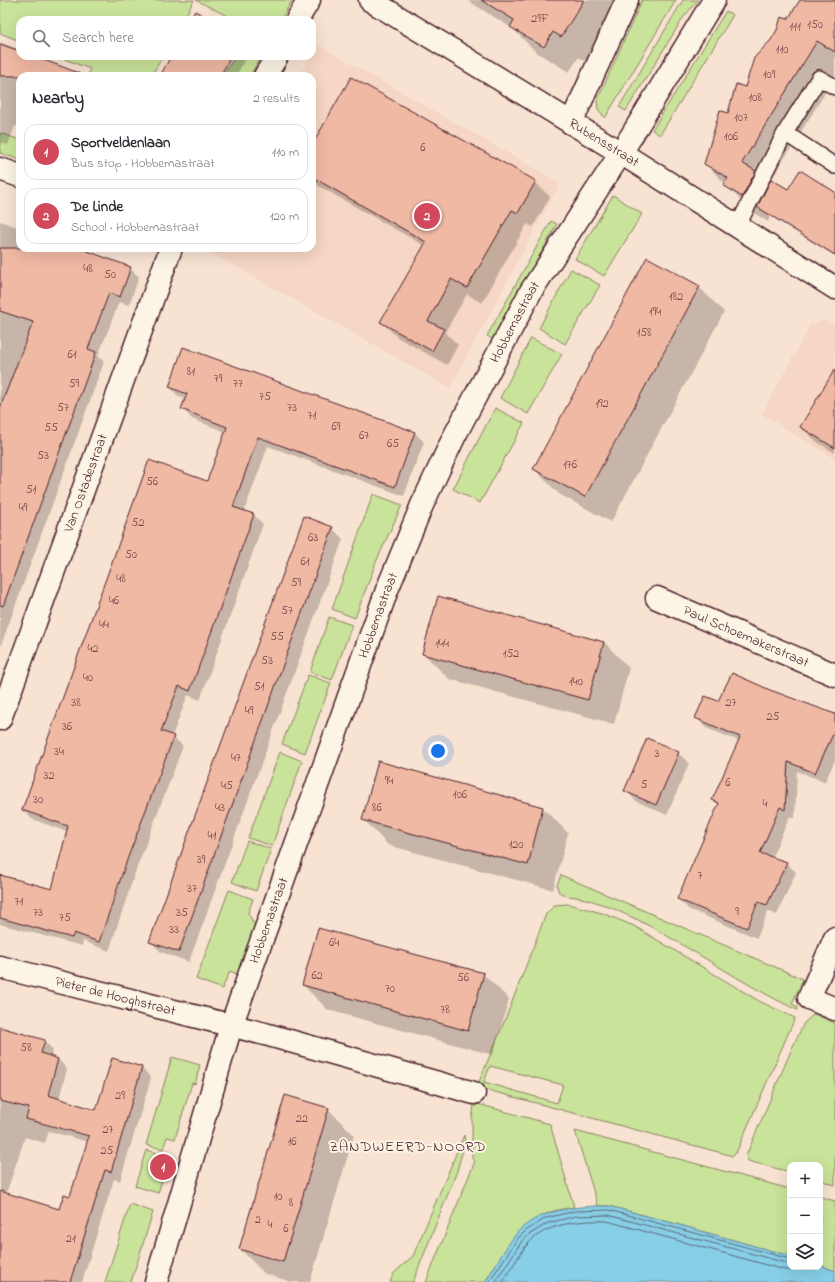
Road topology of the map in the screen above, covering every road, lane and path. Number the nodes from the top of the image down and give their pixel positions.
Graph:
1 (309, 0) edge
2 (370, 0) edge
3 (626, 0) edge
4 (714, 0) edge
5 (299, 16) edge
6 (275, 60) edge
7 (267, 72) edge
8 (835, 87) edge
9 (571, 123) junction
10 (785, 133) junction
11 (620, 153) junction
12 (835, 166) edge
13 (0, 169) edge
14 (16, 175) edge
15 (737, 227) junction
16 (171, 252) edge
17 (835, 288) edge
18 (657, 598) dead end
19 (835, 675) edge
20 (0, 718) edge
21 (835, 938) edge
22 (0, 967) edge
23 (835, 1008) edge
24 (231, 1026) junction
25 (474, 1093) dead end
26 (156, 1282) edge

1 - 5 street
2 - 9 street, Rubensstraat
3 - 9 street
4 - 11 street, Hobbemastraat
6 - 7 street
8 - 10 lane
9 - 11 street, Rubensstraat
10 - 12 lane
10 - 15 lane
11 - 15 street, Rubensstraat
11 - 24 street, Hobbemastraat
13 - 14 street
15 - 17 street, Rubensstraat
16 - 20 street, Van Ostadestraat
18 - 19 street, Paul Schoemakerstraat
21 - 23 street
22 - 24 street, Pieter de Hooghstraat
24 - 25 street, Pieter de Hooghstraat
24 - 26 street, Hobbemastraat

